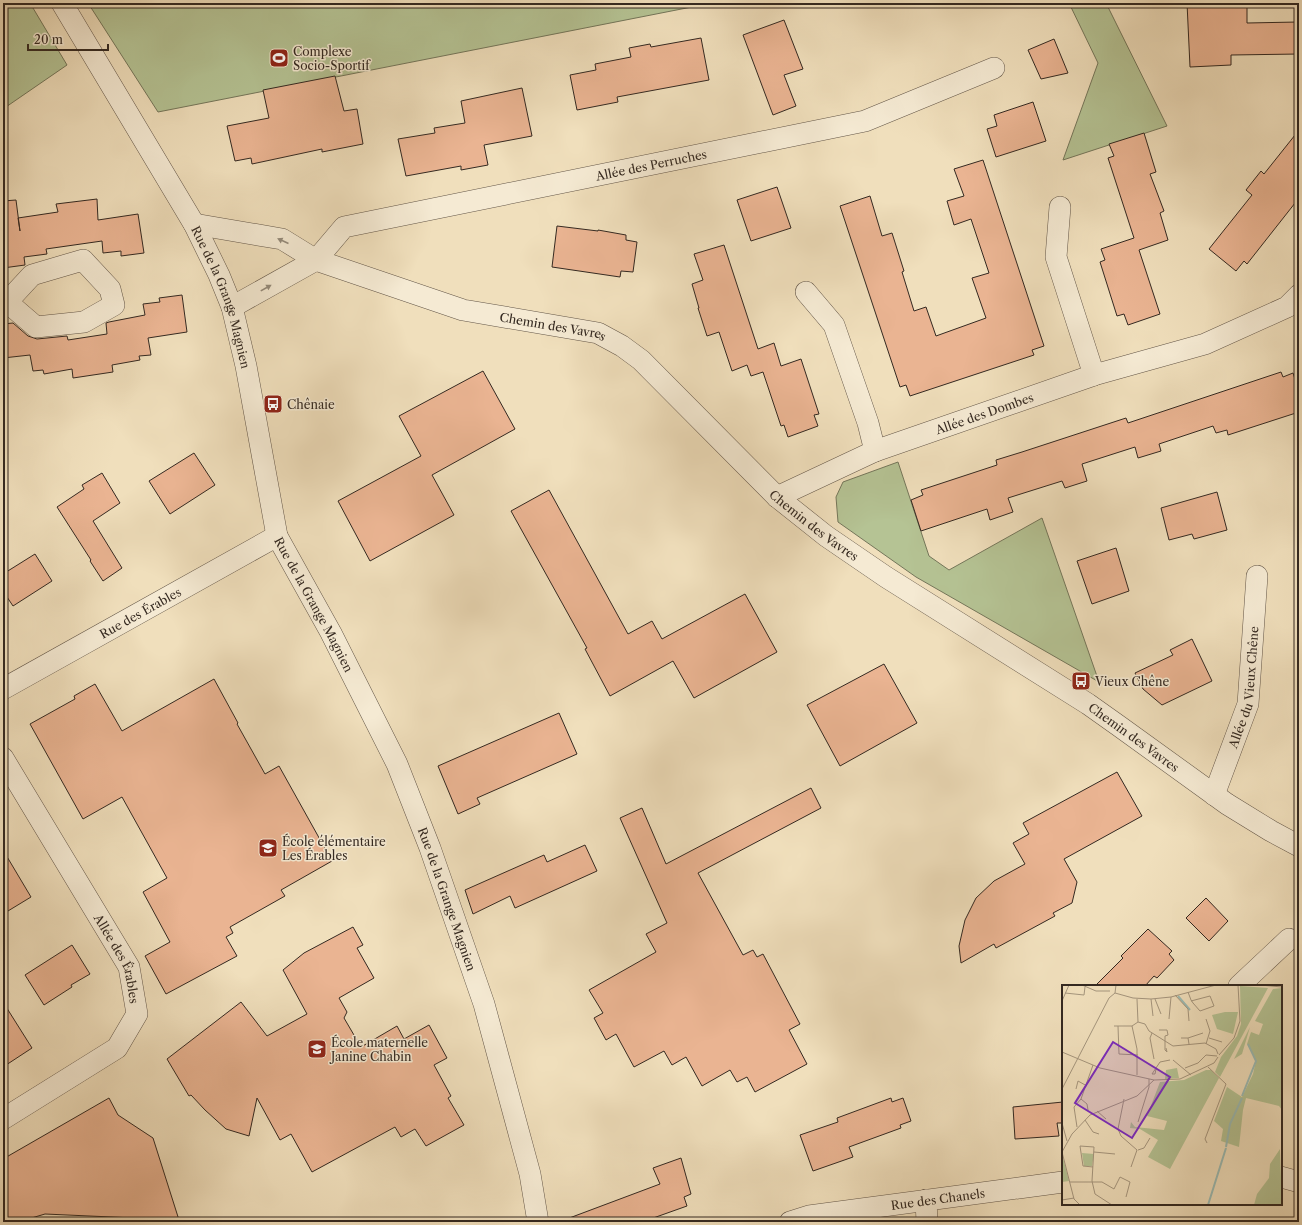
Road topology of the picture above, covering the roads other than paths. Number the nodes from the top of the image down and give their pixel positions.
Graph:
1 (62, 3) edge
2 (994, 68) dead end
3 (1060, 207) dead end
4 (194, 224) junction
5 (316, 260) junction
6 (806, 292) dead end
7 (1299, 295) edge
8 (5, 303) edge
9 (232, 307) junction
10 (1094, 375) junction
11 (875, 452) junction
12 (777, 497) junction
13 (277, 536) junction
14 (1257, 576) dead end
15 (3, 689) edge
16 (3, 758) edge
17 (1214, 795) junction
18 (1299, 846) edge
19 (1288, 939) dead end
20 (1240, 985) edge
21 (3, 1118) edge
22 (1282, 1177) edge
23 (1062, 1182) edge
24 (1299, 1182) edge
25 (926, 1200) junction
26 (538, 1222) edge
27 (790, 1222) edge
28 (928, 1222) edge

1 - 4 street, Rue de la Grange Magnien
2 - 5 street, Allée des Perruches
3 - 10 street
5 -> 4 street, Chemin des Vavres
4 - 9 street, Rue de la Grange Magnien
9 -> 5 street
5 - 12 street, Chemin des Vavres
6 - 11 street
7 - 10 street, Allée des Dombes
8 - 8 street
9 - 13 street, Rue de la Grange Magnien
10 - 11 street, Allée des Dombes
11 - 12 street, Allée des Dombes
12 - 17 street, Chemin des Vavres
13 - 15 street, Rue des Érables
13 - 26 street, Rue de la Grange Magnien
14 - 17 street, Allée du Vieux Chêne
16 - 21 street, Allée des Érables
17 - 18 street, Chemin des Vavres
19 - 20 street
22 - 24 street
23 - 25 street, Rue des Chanels
25 - 27 street, Rue des Chanels
25 - 28 street

